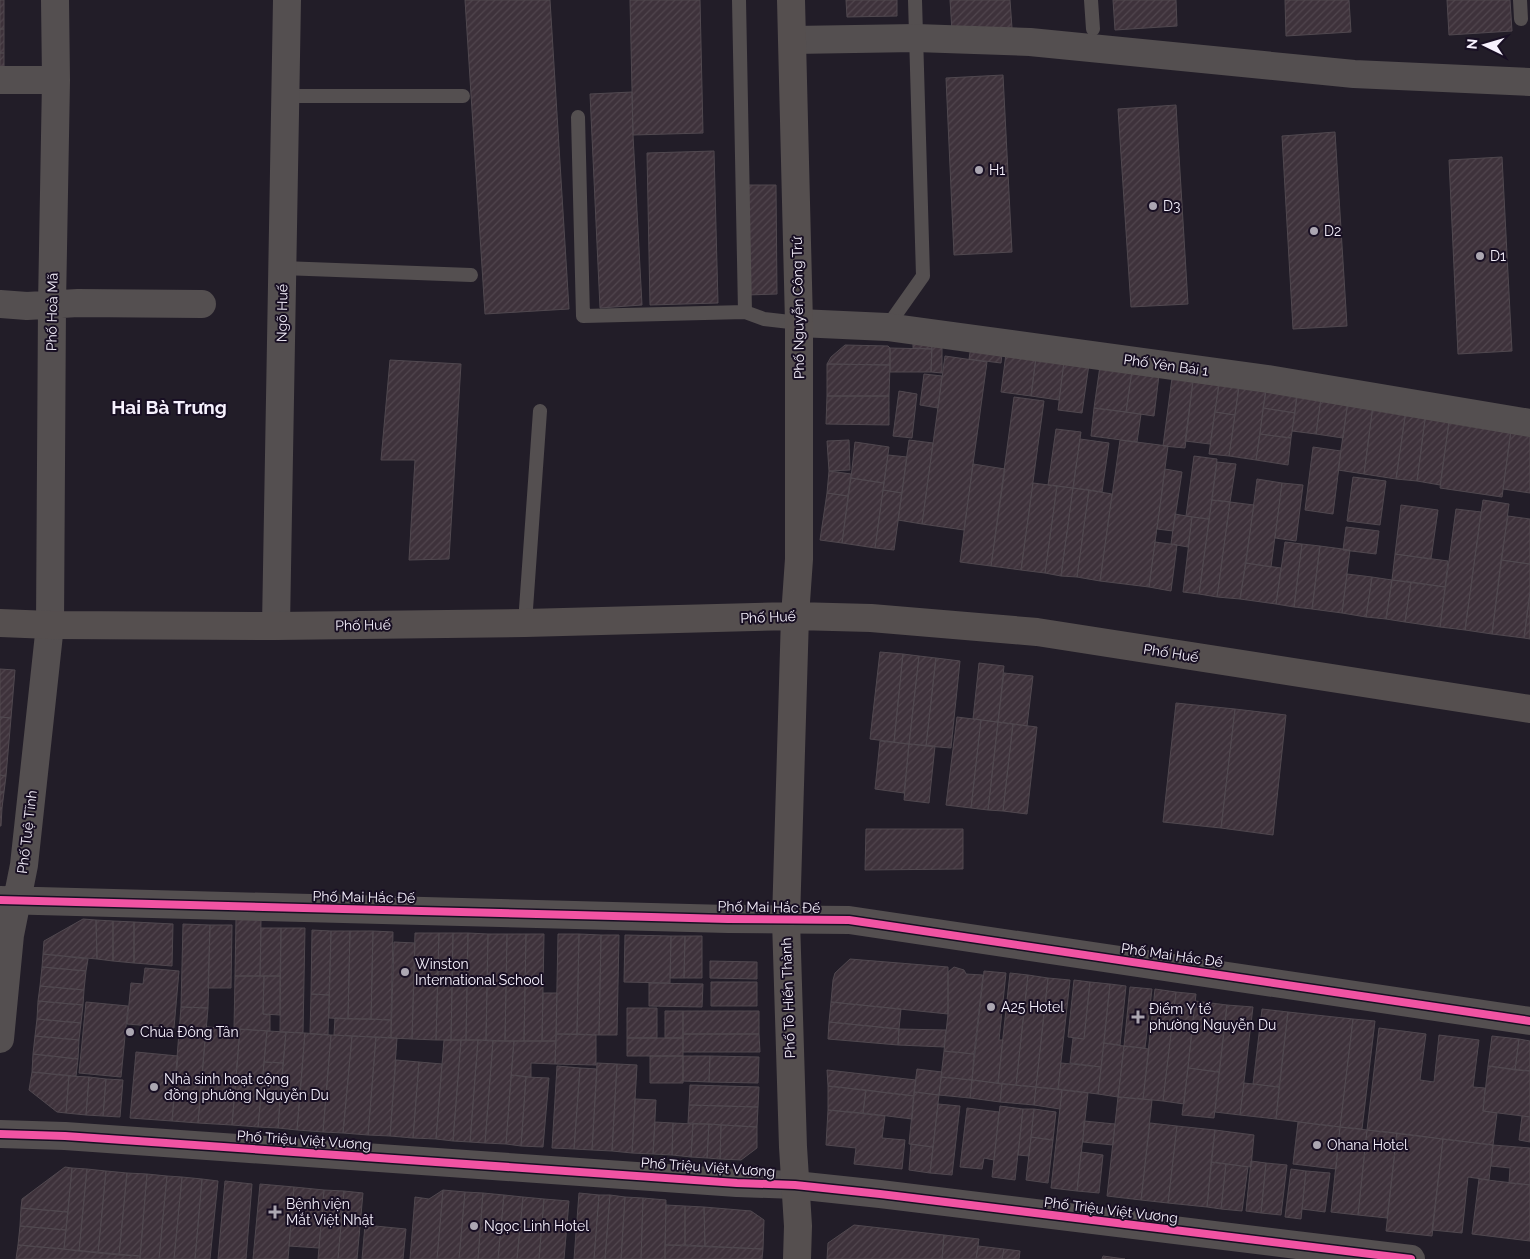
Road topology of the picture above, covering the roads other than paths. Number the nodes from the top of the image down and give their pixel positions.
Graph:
1 (55, 0) edge
2 (287, 0) edge
3 (739, 0) edge
4 (791, 0) edge
5 (915, 0) edge
6 (1091, 0) edge
7 (1520, 0) edge
8 (1521, 19) dead end
9 (1092, 29) dead end
10 (916, 38) junction
11 (793, 40) junction
12 (0, 80) edge
13 (56, 80) junction
14 (1530, 82) edge
15 (286, 96) junction
16 (463, 96) dead end
17 (578, 117) dead end
18 (282, 268) junction
19 (471, 275) dead end
20 (0, 304) edge
21 (202, 304) dead end
22 (52, 305) junction
23 (744, 312) junction
24 (799, 323) junction
25 (887, 327) junction
26 (540, 412) dead end
27 (1530, 423) edge
28 (795, 616) junction
29 (0, 623) edge
30 (525, 623) junction
31 (50, 625) junction
32 (276, 626) junction
33 (1530, 709) edge
34 (8, 900) edge
35 (786, 920) junction
36 (1530, 1021) edge
37 (0, 1038) edge
38 (0, 1134) edge
39 (795, 1185) junction
40 (797, 1259) edge
41 (1411, 1259) edge

1 - 13 street, Phố Hoà Mã
2 - 15 street, Ngõ Huế
3 - 23 lane
4 - 11 main road, Phố Nguyễn Công Trứ
5 - 10 lane
6 - 9 lane
7 - 8 lane
10 - 11 street
10 - 14 street
10 - 25 lane
11 - 24 main road, Phố Nguyễn Công Trứ
12 - 13 street
13 - 22 street, Phố Hoà Mã
15 - 16 lane
15 - 18 street, Ngõ Huế
17 - 23 lane
18 - 19 lane
18 - 32 street, Ngõ Huế
20 - 22 street
21 - 22 street
22 - 31 street, Phố Hoà Mã
23 - 24 lane
24 - 25 street, Phố Yên Bái 1
24 - 28 main road, Phố Nguyễn Công Trứ
25 - 27 street, Phố Yên Bái 1
26 - 30 lane
28 - 30 main road, Phố Huế
28 - 33 main road, Phố Huế
28 - 35 main road, Phố Tô Hiến Thành
29 - 31 main road, Phố Huế
30 - 32 main road, Phố Huế
31 - 32 main road, Phố Huế
31 - 34 street, Phố Tuệ Tĩnh
34 - 35 street, Phố Mai Hắc Đế
34 - 37 street, Phố Tuệ Tĩnh
35 - 36 street, Phố Mai Hắc Đế
35 - 39 main road, Phố Tô Hiến Thành
38 - 39 street, Phố Triệu Việt Vương
39 - 40 main road, Phố Tô Hiến Thành
39 - 41 street, Phố Triệu Việt Vương

